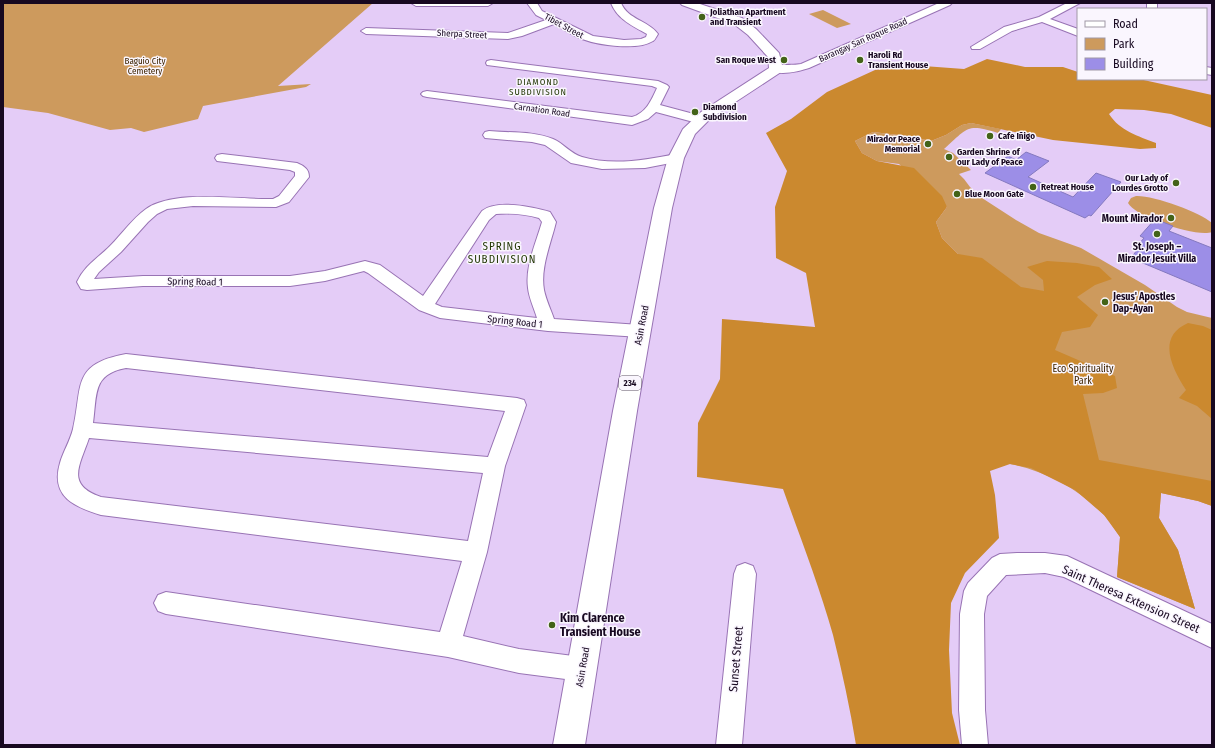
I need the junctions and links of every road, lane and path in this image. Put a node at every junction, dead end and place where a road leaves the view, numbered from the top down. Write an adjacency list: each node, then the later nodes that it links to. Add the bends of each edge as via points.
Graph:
1 (480, 3): 2 (street); 8 (street)
2 (488, 3)
3 (532, 3): 10 (street, Tibet Street, via 540,13)
4 (616, 3): 10 (street, Tibet Street, via 622,14 651,32 653,36 649,41 637,43 579,40)
5 (686, 3): 15 (main road, via 738,21 774,56)
6 (947, 3): 15 (street, Barangay San Roque Road, via 806,66)
7 (1075, 3): 9 (street)
8 (415, 6)
9 (1042, 19): 12 (street); 13 (street, via 1008,29)
10 (555, 20): 11 (street, Sherpa Street, via 508,36 415,28)
11 (366, 31)
12 (1077, 33)
13 (976, 47)
14 (491, 63): 17 (street, Carnation Road, via 659,84 663,89)
15 (776, 69): 18 (main road, Asin Road / 234)
16 (427, 94): 17 (street, Carnation Road, via 632,121 643,118)
17 (652, 108): 18 (street)
18 (701, 120): 21 (main road, Asin Road / 234, via 688,132)
19 (489, 135): 21 (street, via 532,138 549,142 576,160 602,165 645,164)
20 (222, 158): 22 (street, Spring Road 1, via 292,166 300,169 302,177 284,199 276,203 180,202 161,206 93,269 86,278 87,285 143,281 290,281 365,266 374,269)
21 (676, 158): 24 (main road, Asin Road / 234, via 662,208)
22 (425, 306): 23 (street, Spring Road 1, via 455,315); 23 (street, via 489,212 535,212 548,217 549,222 536,279 536,289)
23 (548, 325): 24 (street, Spring Road 1)
24 (640, 331): 32 (main road, Asin Road / 234)
25 (82, 430): 26 (street); 26 (street, via 89,386 96,374 113,363 126,361 516,405); 27 (street, via 70,462 68,476 73,492 86,502 101,506)
26 (495, 466): 27 (street)
27 (476, 552): 31 (street)
28 (745, 574): 34 (street, Sunset Street)
29 (166, 603): 31 (street)
30 (1212, 636): 35 (street, Saint Theresa Extension Street, via 1067,567 1045,563 1000,565 976,591 972,614 972,710)
31 (448, 645): 32 (street, via 519,661)
32 (581, 669): 33 (main road, Asin Road / 234)
33 (569, 745)
34 (729, 745)
35 (975, 745)

